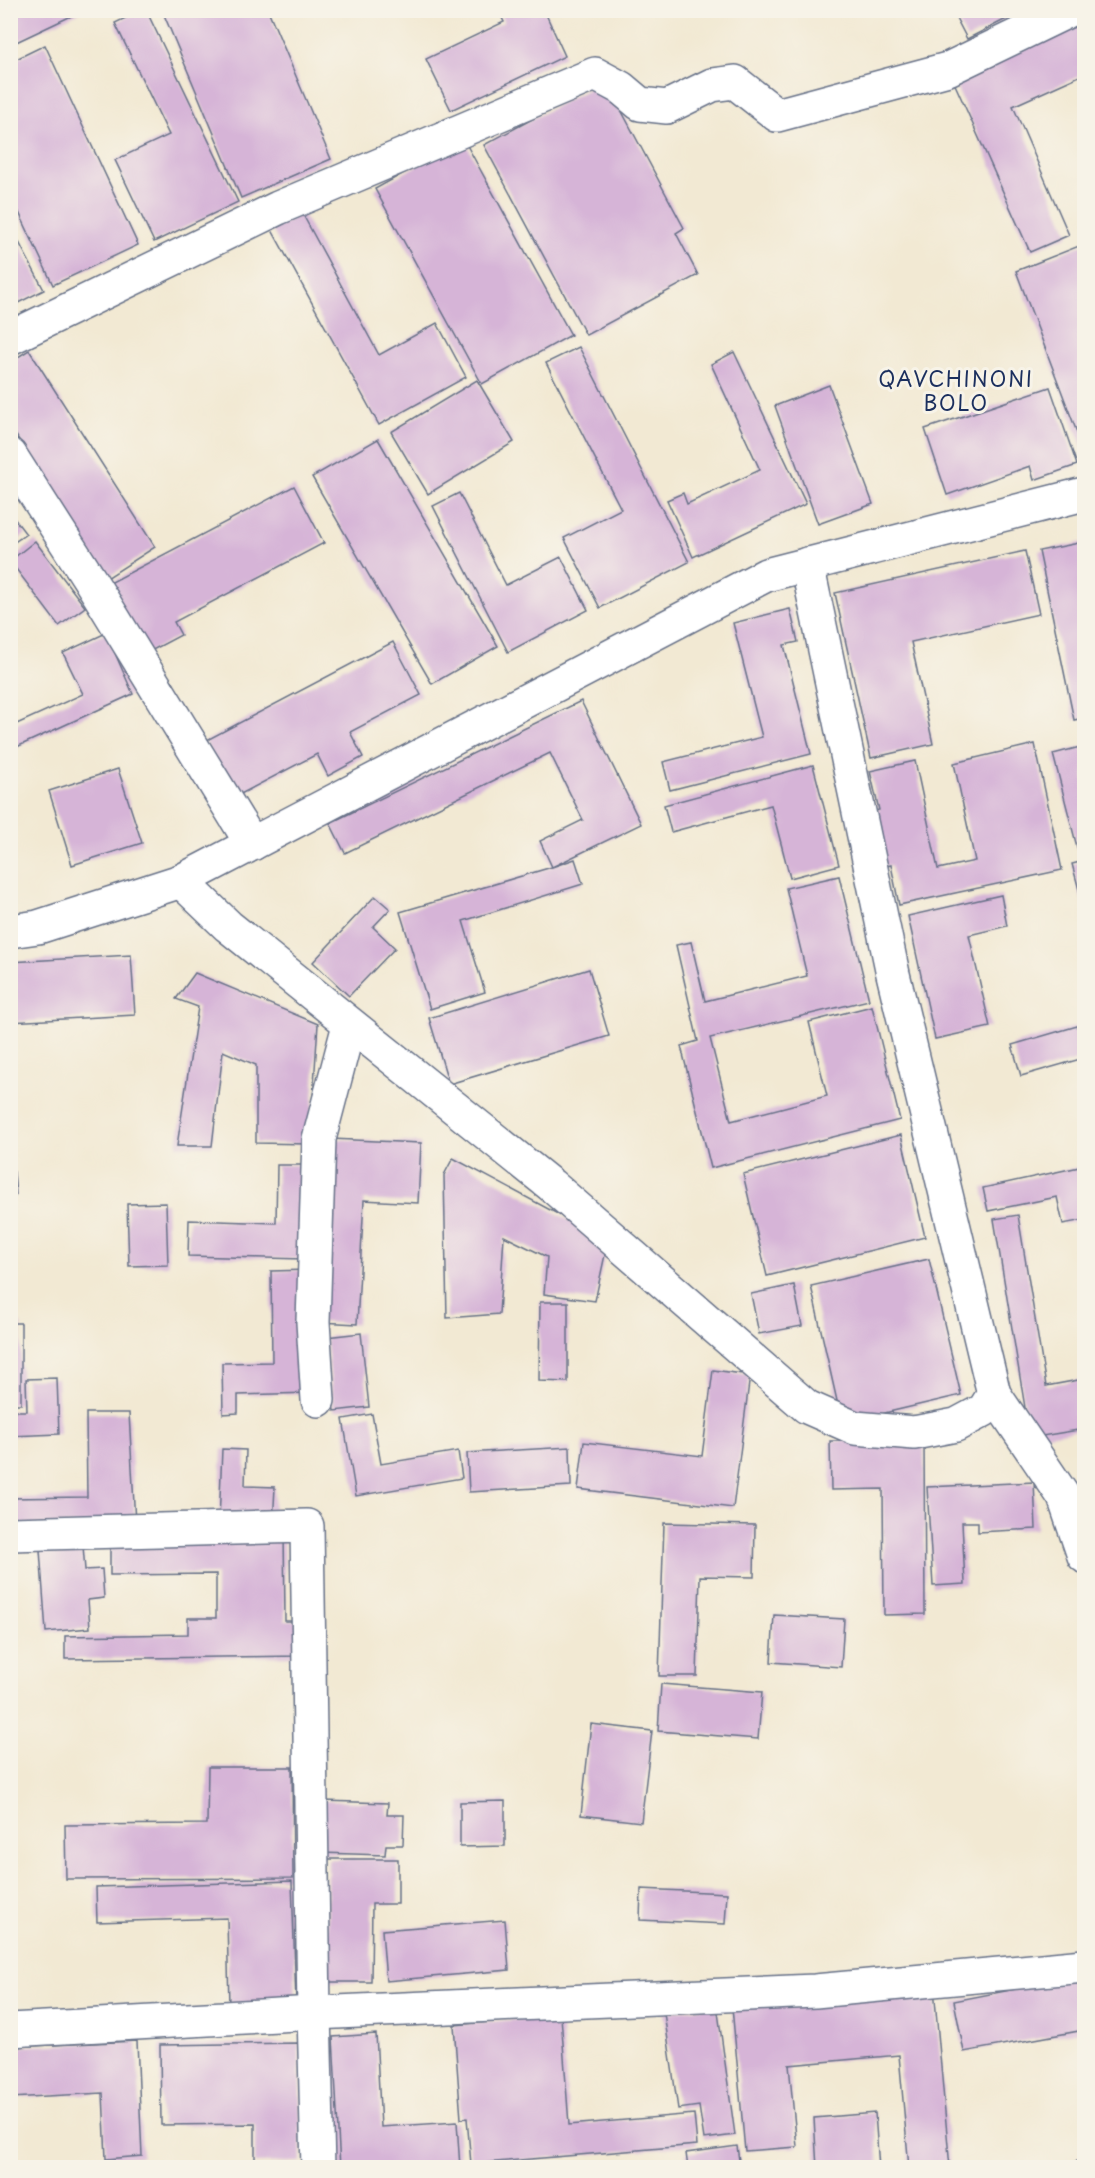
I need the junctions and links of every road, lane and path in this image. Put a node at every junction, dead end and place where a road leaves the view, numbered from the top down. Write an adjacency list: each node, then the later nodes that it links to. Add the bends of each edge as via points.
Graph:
1 (1070, 10): 2 (street, via 948,69 777,114 735,82 712,85 668,107 640,104 595,74 278,208)
2 (10, 338)
3 (10, 455): 6 (street)
4 (1084, 494): 5 (street)
5 (807, 564): 6 (street, via 766,575); 10 (street, via 893,974)
6 (252, 844): 7 (street)
7 (181, 881): 8 (street, via 38,927); 9 (street, via 228,926)
8 (10, 931)
9 (349, 1025): 10 (street, via 551,1185 807,1407 855,1428 914,1433 956,1425 984,1410); 11 (street, via 319,1139 313,1322)
10 (994, 1395): 12 (street)
11 (318, 1400)
12 (1074, 1495): 14 (street)
13 (10, 1534): 16 (street, via 307,1526)
14 (1084, 1556)
15 (1084, 1966): 16 (street, via 815,1991)
16 (314, 2013): 17 (street); 18 (street)
17 (10, 2030)
18 (318, 2168)

